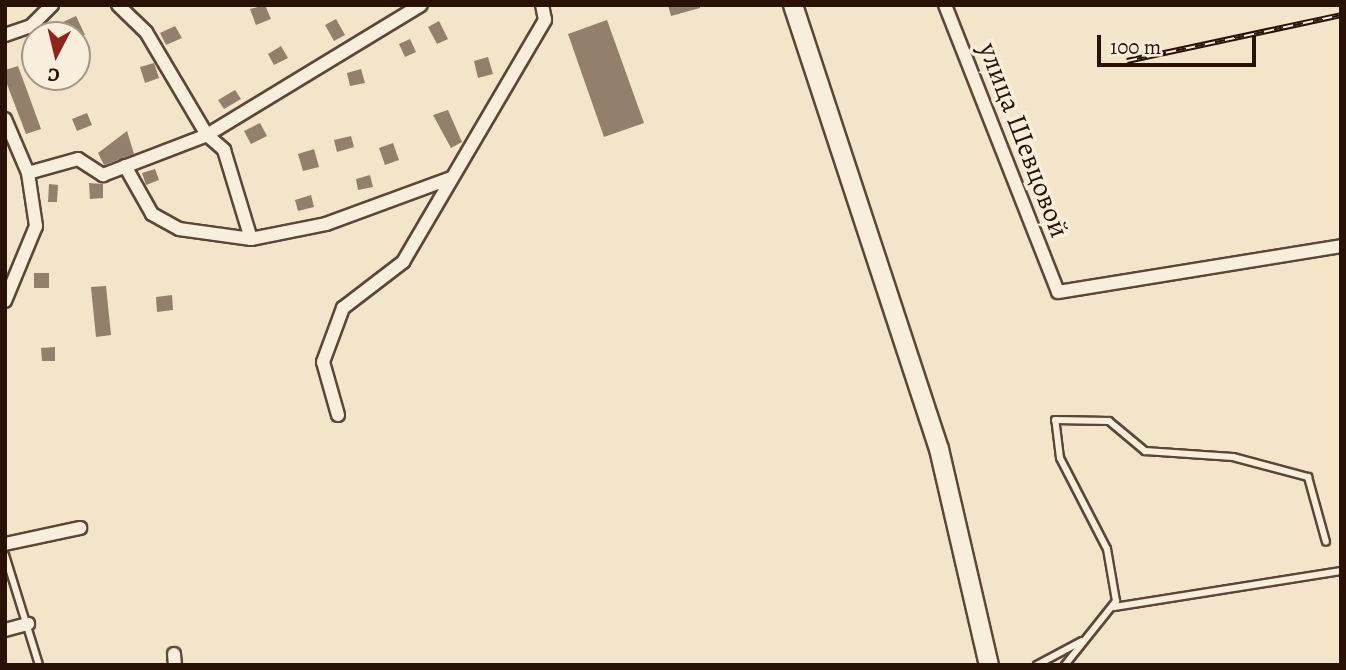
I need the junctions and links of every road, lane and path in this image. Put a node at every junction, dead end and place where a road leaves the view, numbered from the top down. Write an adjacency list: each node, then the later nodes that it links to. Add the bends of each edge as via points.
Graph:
1 (52, 5): 7 (street, via 31,26)
2 (118, 5): 9 (street, via 146,32)
3 (421, 5): 9 (street)
4 (542, 5): 12 (street, via 545,20)
5 (793, 5): 27 (main road, via 939,449)
6 (945, 5): 14 (street, улица Шевцовой, via 1058,292)
7 (5, 35)
8 (5, 119): 11 (street)
9 (207, 135): 10 (street); 13 (street, via 224,150)
10 (125, 166): 11 (street, via 103,175 78,159); 13 (street, via 152,214 179,229)
11 (28, 173): 15 (street, via 36,226)
12 (451, 178): 13 (street, via 326,224); 16 (street, via 403,262 343,308 323,362)
13 (251, 239)
14 (1341, 246)
15 (5, 301)
16 (338, 415)
17 (80, 528): 19 (street)
18 (1326, 542): 22 (lane, via 1308,477 1233,457 1145,451 1109,421 1055,420 1059,458 1107,550)
19 (5, 544)
20 (5, 555): 23 (lane)
21 (1341, 571): 22 (lane)
22 (1114, 607): 25 (lane)
23 (28, 624): 24 (street); 26 (lane)
24 (5, 630)
25 (1083, 641): 28 (lane); 29 (lane)
26 (39, 665)
27 (989, 665)
28 (1037, 665)
29 (1065, 665)

